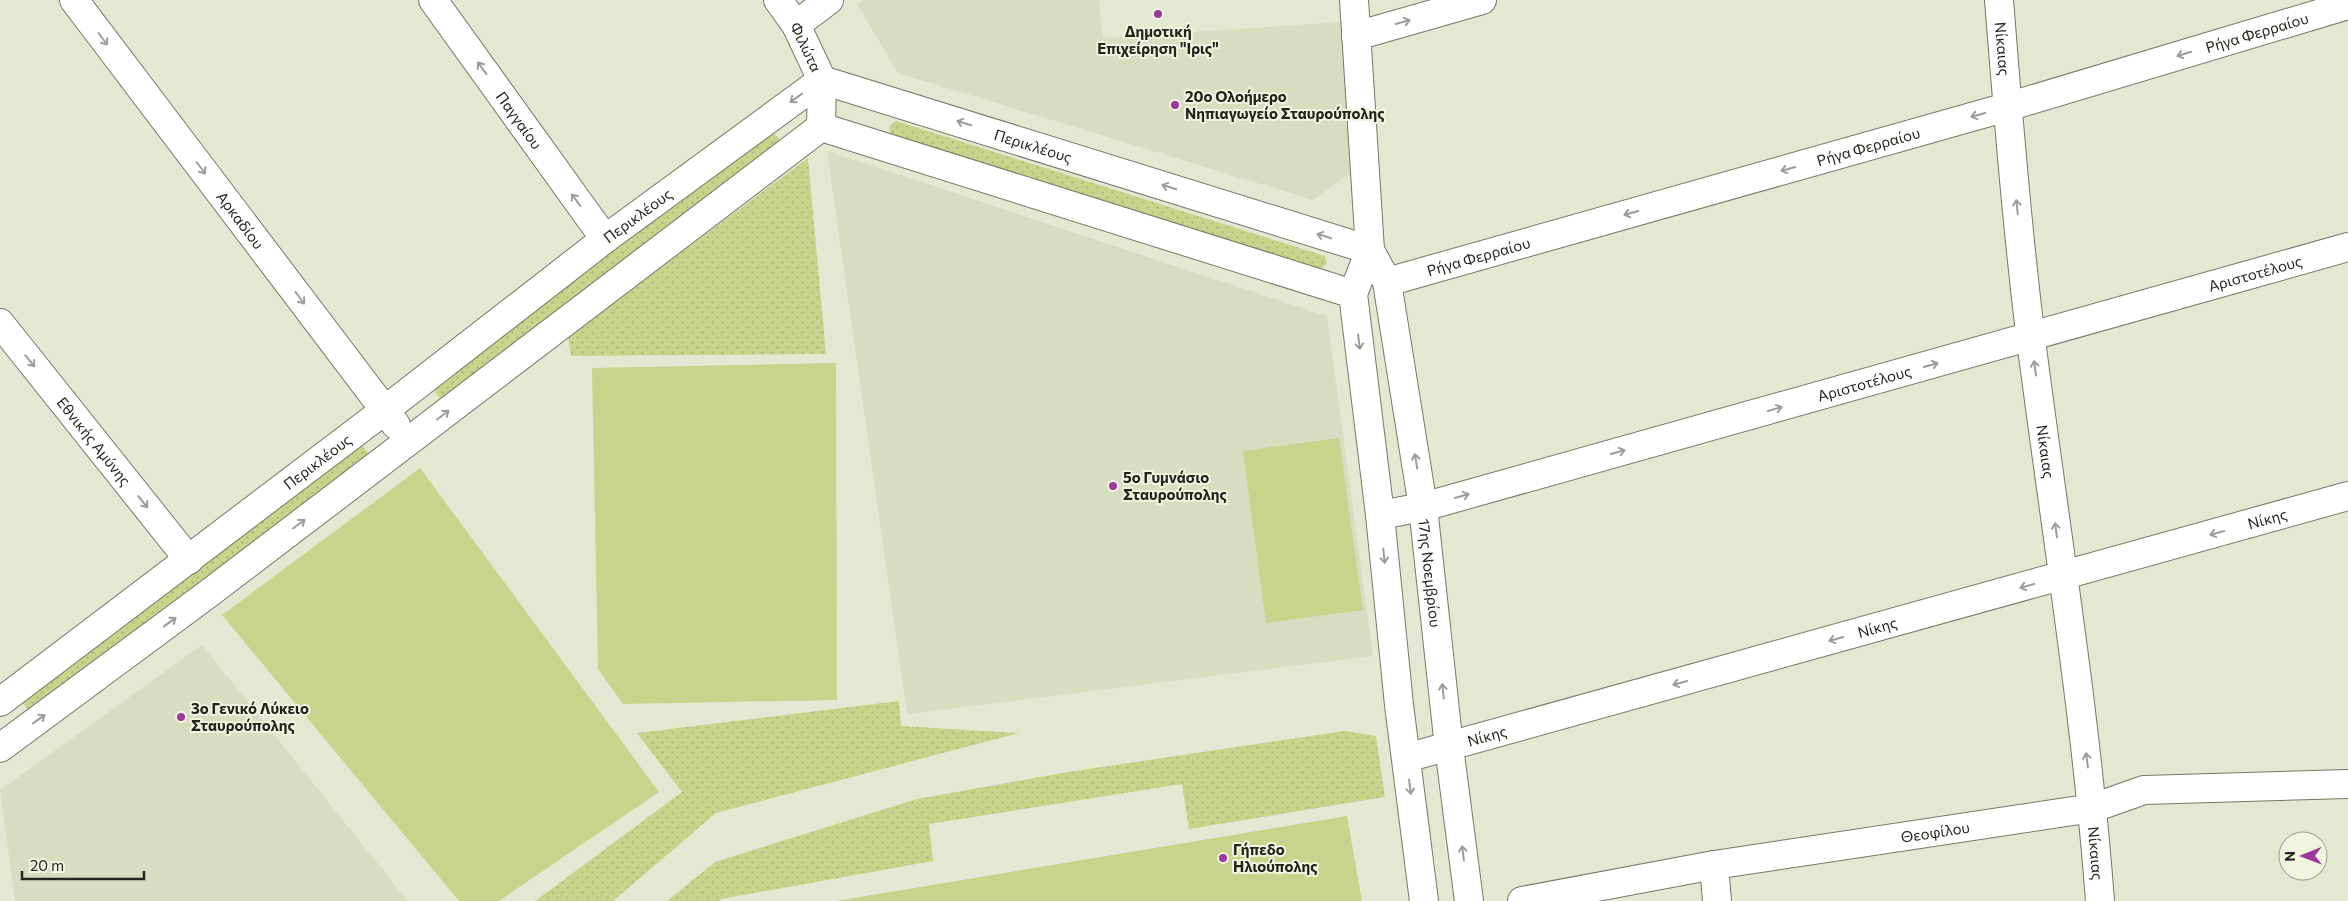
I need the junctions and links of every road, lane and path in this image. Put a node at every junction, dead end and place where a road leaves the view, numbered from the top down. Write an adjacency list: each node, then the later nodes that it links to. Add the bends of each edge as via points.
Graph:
1 (74, 0): 21 (street, Αρκαδίου, one-way to 21)
2 (433, 0): 14 (street, Παγγαίου, one-way to 2)
3 (778, 0): 9 (street, Φιλώτα)
4 (829, 0): 9 (street)
5 (1354, 0): 10 (street, 17ης Νοεμβρίου)
6 (1482, 0): 10 (street, one-way to 6)
7 (1999, 0): 12 (street, Νίκαιας)
8 (2348, 5): 12 (street, Ρήγα Φερραίου, one-way to 12)
9 (796, 25): 11 (street, Φιλώτα)
10 (1356, 36): 16 (street, 17ης Νοεμβρίου)
11 (822, 80): 13 (street, Φιλώτα); 14 (street, Περικλέους, one-way to 14); 16 (street, Περικλέους, one-way to 11)
12 (2007, 107): 17 (street, Ρήγα Φερραίου, one-way to 17); 20 (street, Νίκαιας, one-way to 12)
13 (821, 127): 18 (street); 22 (street, one-way to 13)
14 (605, 239): 21 (street, Περικλέους)
15 (2348, 247): 20 (street, Αριστοτέλους)
16 (1370, 250): 17 (street, 17ης Νοεμβρίου); 18 (street, 17ης Νοεμβρίου)
17 (1387, 282): 24 (street, 17ης Νοεμβρίου, one-way to 17)
18 (1353, 294): 25 (street, 17ης Νοεμβρίου, one-way to 25)
19 (0, 323): 26 (street, Εθνικής Αμύνης, one-way to 26)
20 (2030, 337): 24 (street, Αριστοτέλους, one-way to 20); 27 (street, Νίκαιας, one-way to 20)
21 (385, 410): 22 (street, Αρκαδίου); 26 (street, Περικλέους)
22 (408, 441): 29 (street, one-way to 22, via 208,594)
23 (2348, 496): 27 (street, Νίκης, one-way to 27)
24 (1423, 507): 25 (street, Αριστοτέλους); 30 (street, 17ης Νοεμβρίου, one-way to 24)
25 (1380, 515): 31 (street, 17ης Νοεμβρίου, one-way to 31)
26 (189, 560): 28 (street, Περικλέους)
27 (2062, 576): 30 (street, Νίκης, one-way to 30); 33 (street, Νίκαιας, one-way to 27)
28 (0, 702)
29 (2, 743)
30 (1449, 747): 31 (street, Νίκης); 36 (street, 17ης Νοεμβρίου, one-way to 30)
31 (1406, 758): 35 (street, 17ης Νοεμβρίου, one-way to 35)
32 (2348, 784): 33 (street, Θεοφίλου, via 2144,790)
33 (2093, 808): 34 (street, Θεοφίλου); 39 (street, Νίκαιας)
34 (1714, 865): 37 (street, Θεοφίλου); 38 (street)
35 (1424, 901)
36 (1469, 901)
37 (1522, 901)
38 (1717, 901)
39 (2100, 901)

